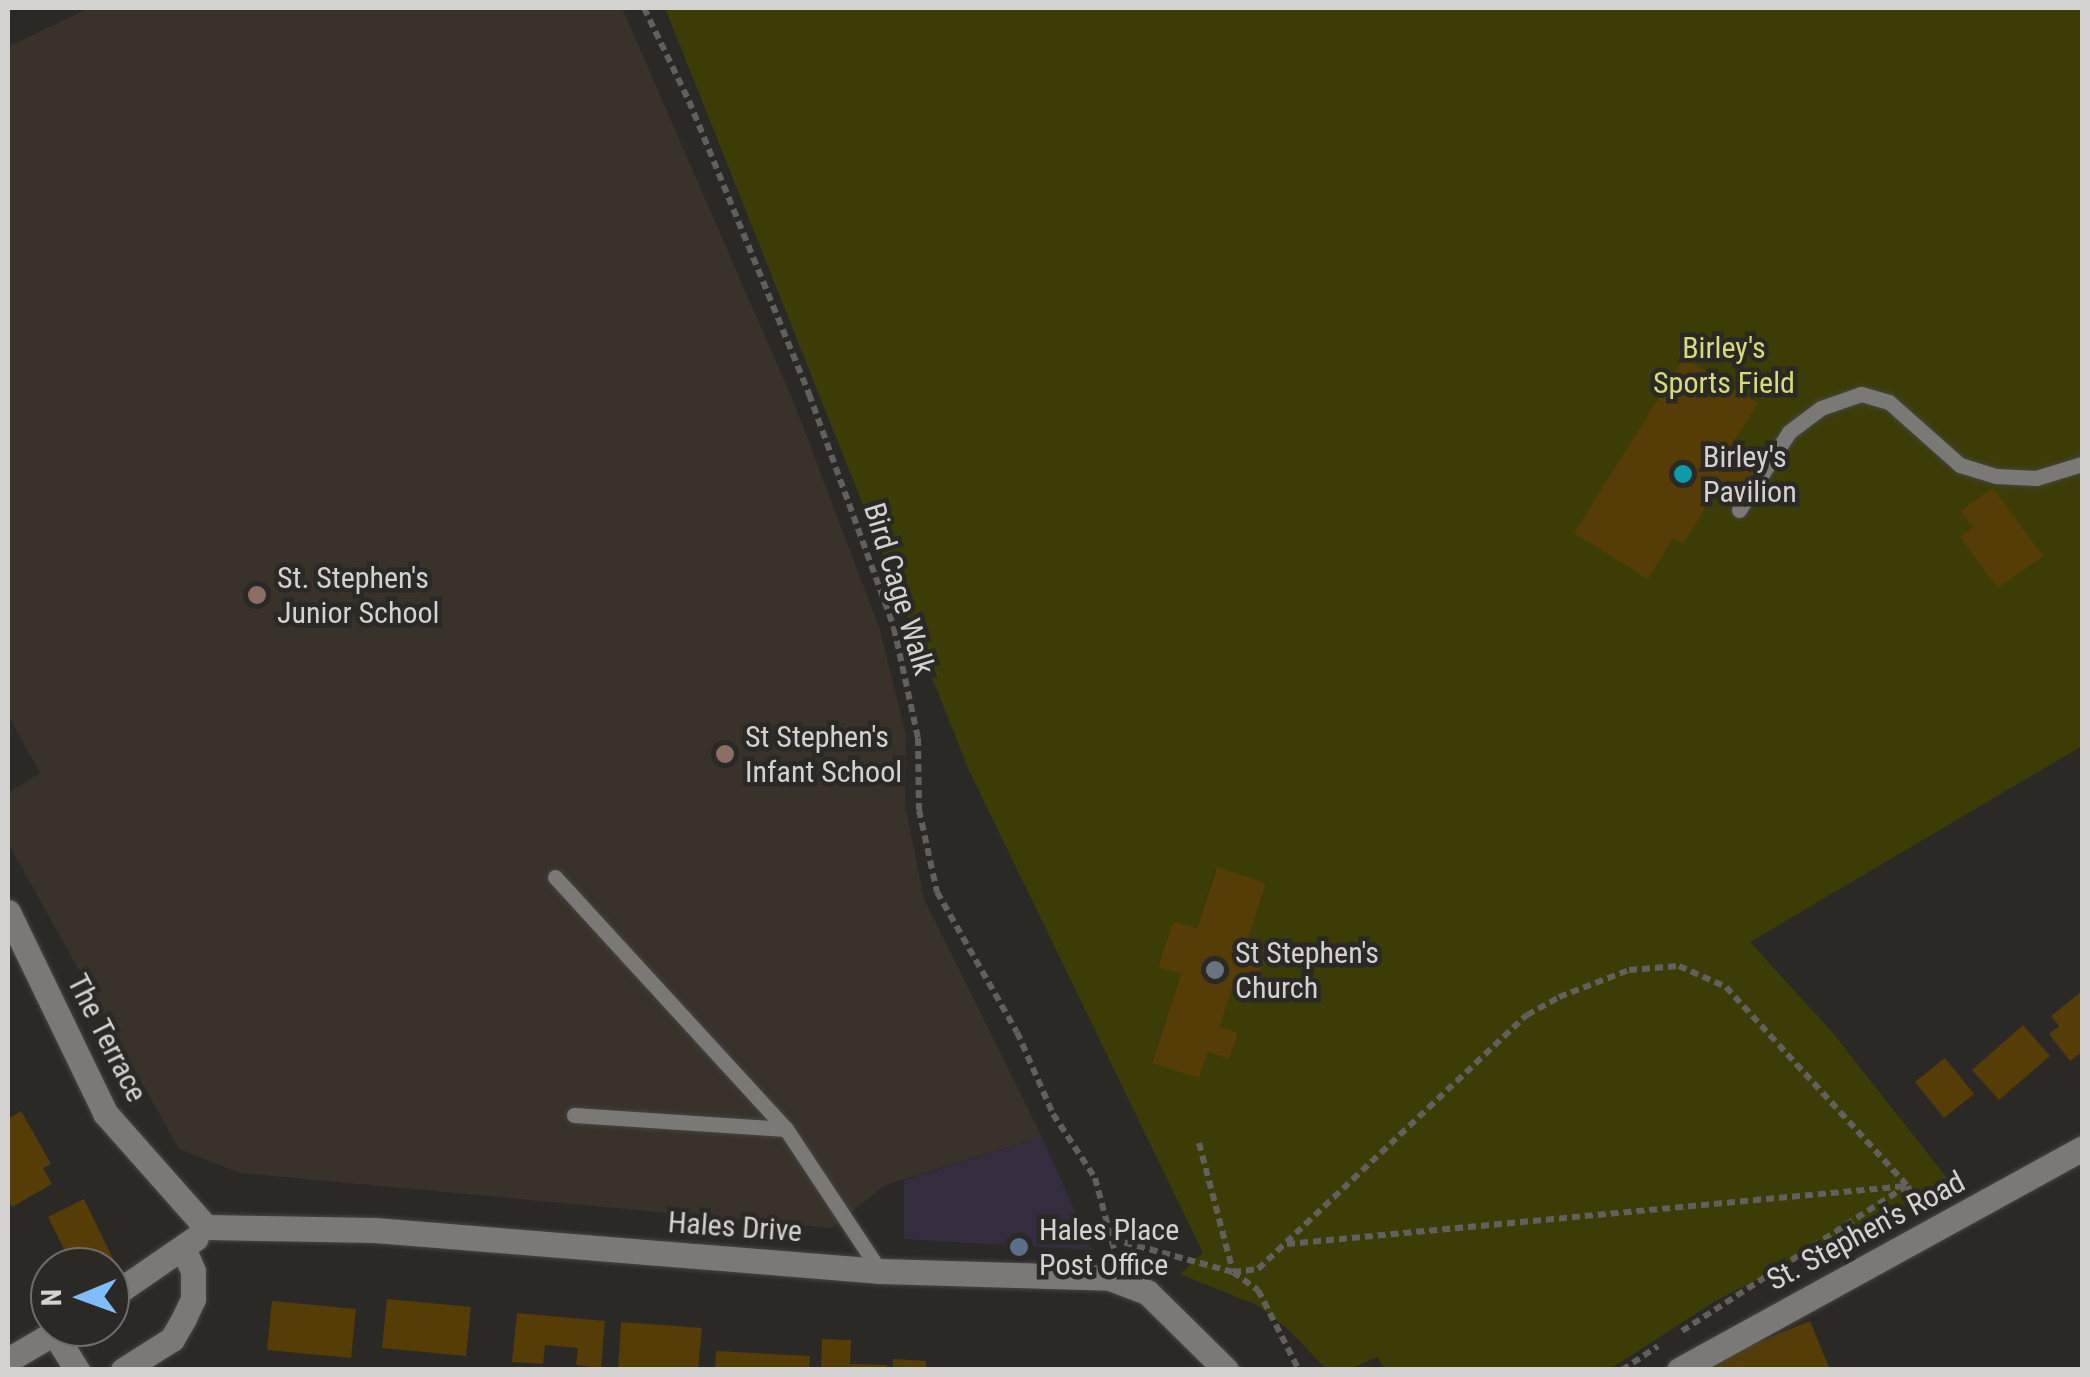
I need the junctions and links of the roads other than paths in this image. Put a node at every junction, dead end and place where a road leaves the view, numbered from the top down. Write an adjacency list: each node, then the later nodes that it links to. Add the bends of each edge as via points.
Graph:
1 (2082, 464): 2 (lane, via 2036,478 1960,465 1889,402 1861,394 1821,408 1789,432)
2 (1739, 510)
3 (555, 877): 6 (lane)
4 (8, 912): 8 (street, The Terrace, via 104,1113)
5 (574, 1115): 6 (lane)
6 (786, 1130): 10 (lane)
7 (2082, 1148): 18 (street, St. Stephen's Road)
8 (206, 1227): 9 (street); 10 (street, Hales Drive, via 376,1230)
9 (184, 1250): 11 (street); 16 (street, via 193,1271 193,1299 184,1318 172,1339)
10 (880, 1271): 17 (street, Hales Drive, via 1126,1282 1147,1292)
11 (130, 1285)
12 (30, 1347): 14 (street)
13 (67, 1347): 15 (street)
14 (8, 1360)
15 (77, 1370)
16 (123, 1370)
17 (1226, 1370)
18 (1679, 1370)

